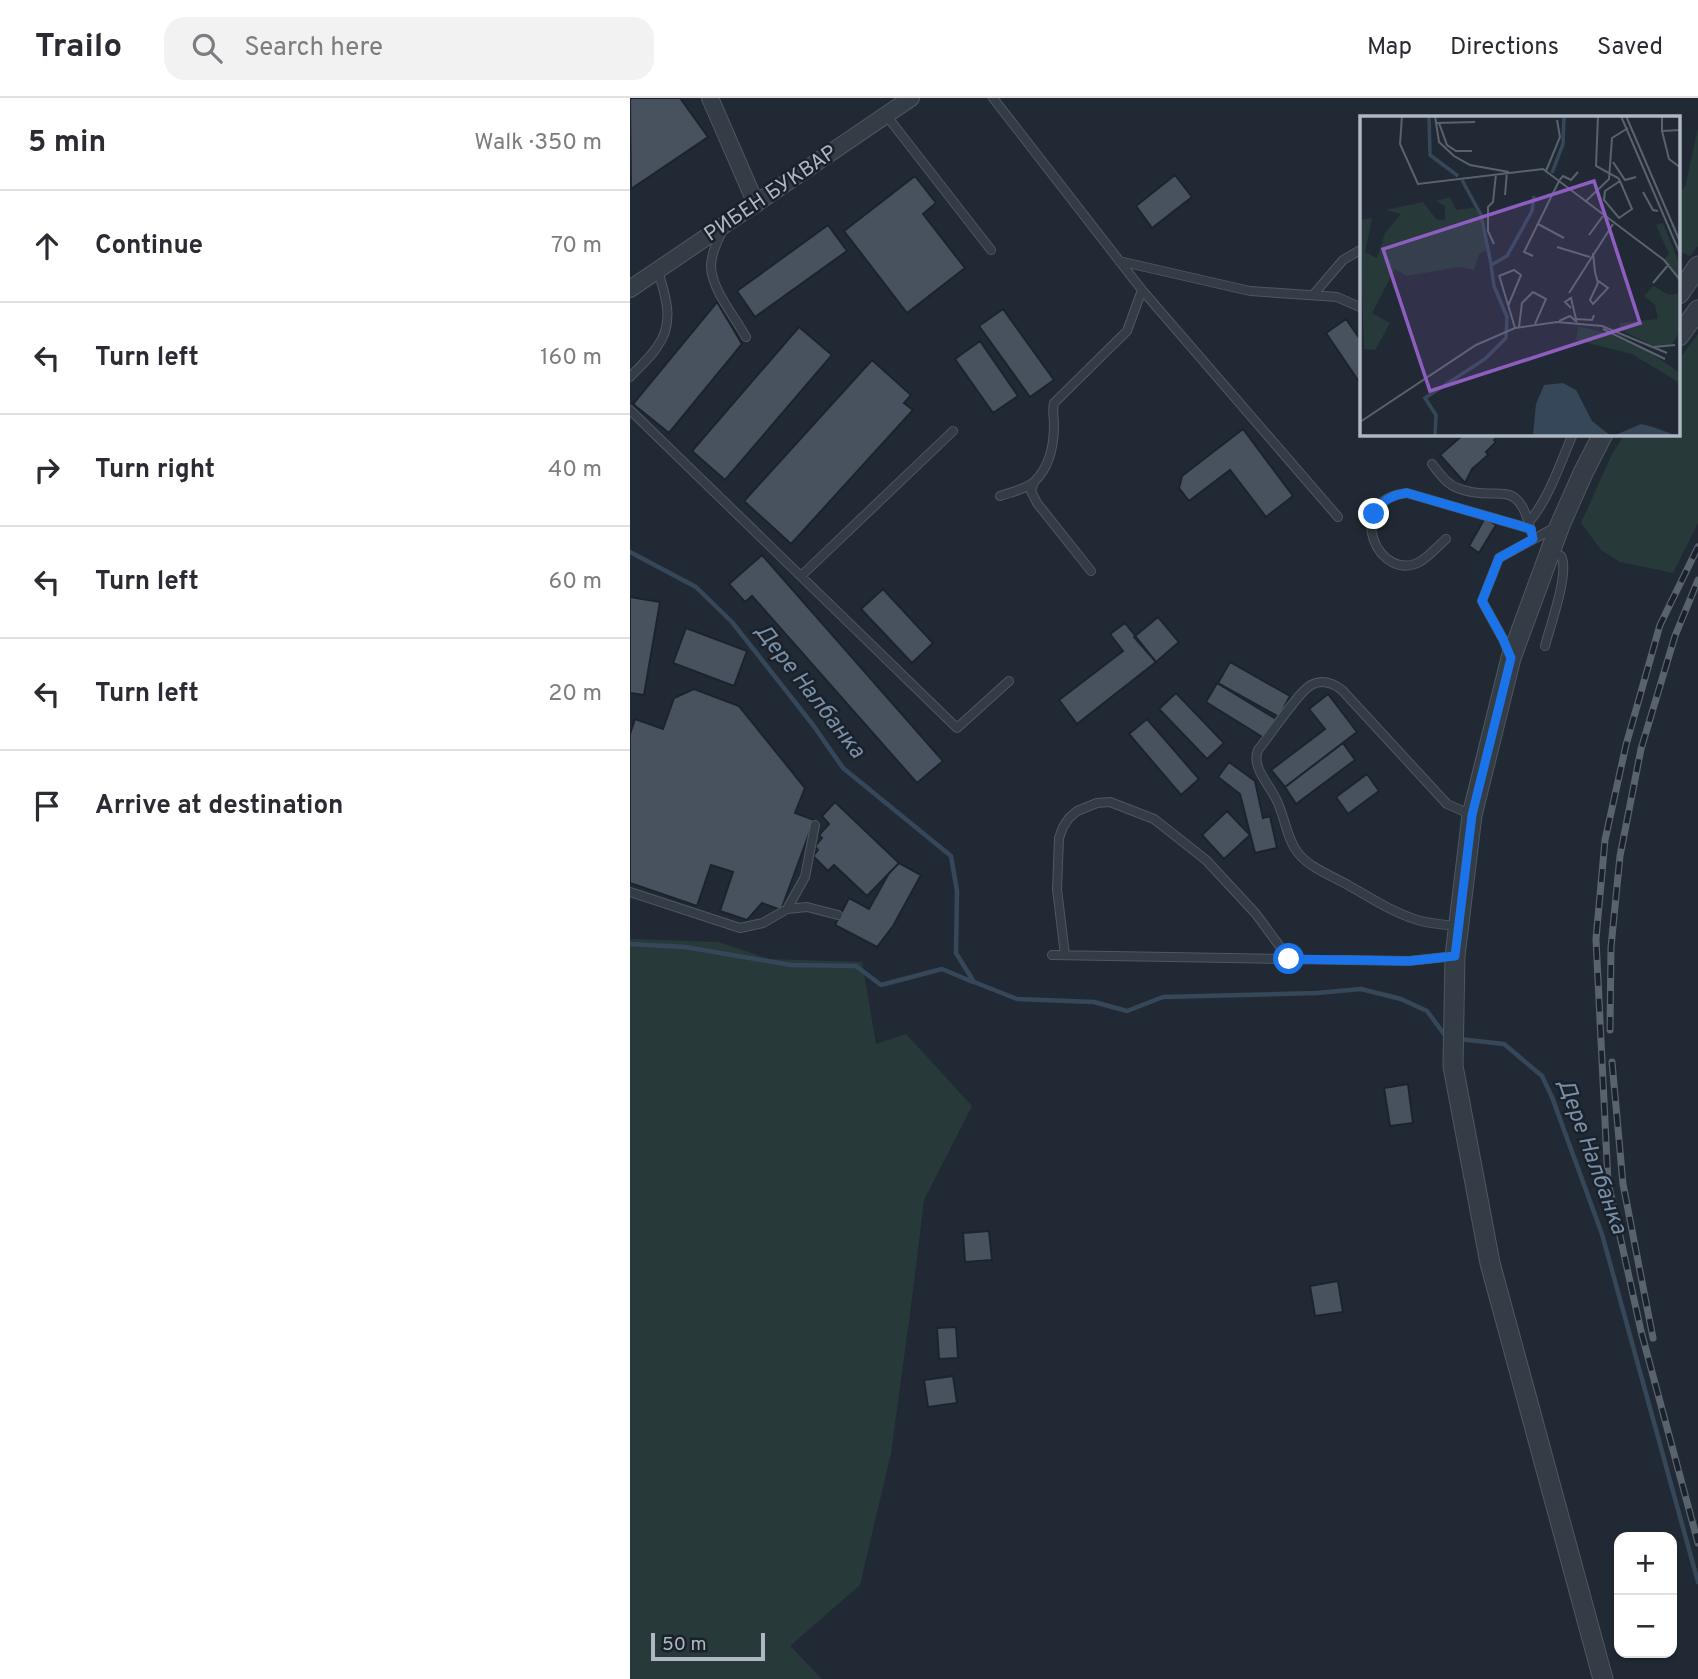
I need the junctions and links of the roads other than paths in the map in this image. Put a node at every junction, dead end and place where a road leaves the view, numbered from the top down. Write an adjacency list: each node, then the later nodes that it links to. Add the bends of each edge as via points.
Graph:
1 (710, 98): 5 (street)
2 (911, 98): 4 (street, РИБЕН БУКВАР)
3 (993, 98): 9 (lane)
4 (886, 115): 5 (street, РИБЕН БУКВАР); 7 (lane)
5 (756, 204): 6 (street, РИБЕН БУКВАР)
6 (725, 225): 11 (street, РИБЕН БУКВАР); 19 (lane, via 711,265 714,283)
7 (990, 250)
8 (1360, 250): 15 (lane, via 1343,260)
9 (1119, 261): 13 (lane); 15 (lane, via 1250,291)
10 (1698, 266): 14 (street)
11 (658, 271): 12 (street, РИБЕН БУКВАР); 20 (lane, via 667,301 666,331)
12 (630, 289)
13 (1142, 290): 26 (lane, via 1127,331 1054,403 1052,449); 28 (lane)
14 (1680, 293)
15 (1313, 295): 16 (lane)
16 (1360, 307)
17 (1698, 310): 18 (street)
18 (1680, 335)
19 (747, 337)
20 (630, 377)
21 (630, 410): 35 (lane)
22 (953, 431): 35 (lane)
23 (1572, 436): 29 (lane)
24 (1602, 436): 30 (street)
25 (1432, 464): 29 (lane, via 1461,490 1519,500)
26 (1034, 482): 27 (lane); 34 (lane, via 1031,491 1037,503)
27 (1000, 496)
28 (1338, 517)
29 (1530, 525): 31 (lane, via 1407,493 1388,498 1374,514 1373,539 1383,556 1392,561 1421,561); 32 (lane)
30 (1560, 525): 32 (lane); 33 (street)
31 (1446, 539)
32 (1533, 539): 37 (lane, via 1499,558 1482,601)
33 (1551, 552): 36 (lane, via 1564,563); 37 (street)
34 (1091, 571)
35 (801, 576): 38 (lane, via 957,728)
36 (1545, 646)
37 (1511, 658): 39 (street)
38 (1009, 681)
39 (1472, 815): 44 (street); 44 (lane, via 1447,804 1342,690 1329,683 1308,687 1255,757 1299,855 1400,914 1421,922)
40 (815, 825): 42 (lane, via 805,877)
41 (630, 892): 42 (lane, via 740,928 763,923)
42 (787, 909): 43 (lane, via 807,907)
43 (838, 915)
44 (1459, 926): 47 (street)
45 (1052, 955): 46 (lane)
46 (1065, 955): 48 (lane); 48 (lane, via 1057,889 1059,838 1077,811 1110,803 1154,819 1206,860 1256,914)
47 (1455, 956): 48 (lane, via 1409,961); 49 (street, via 1453,1066 1490,1263)
48 (1289, 959)
49 (1603, 1679)

